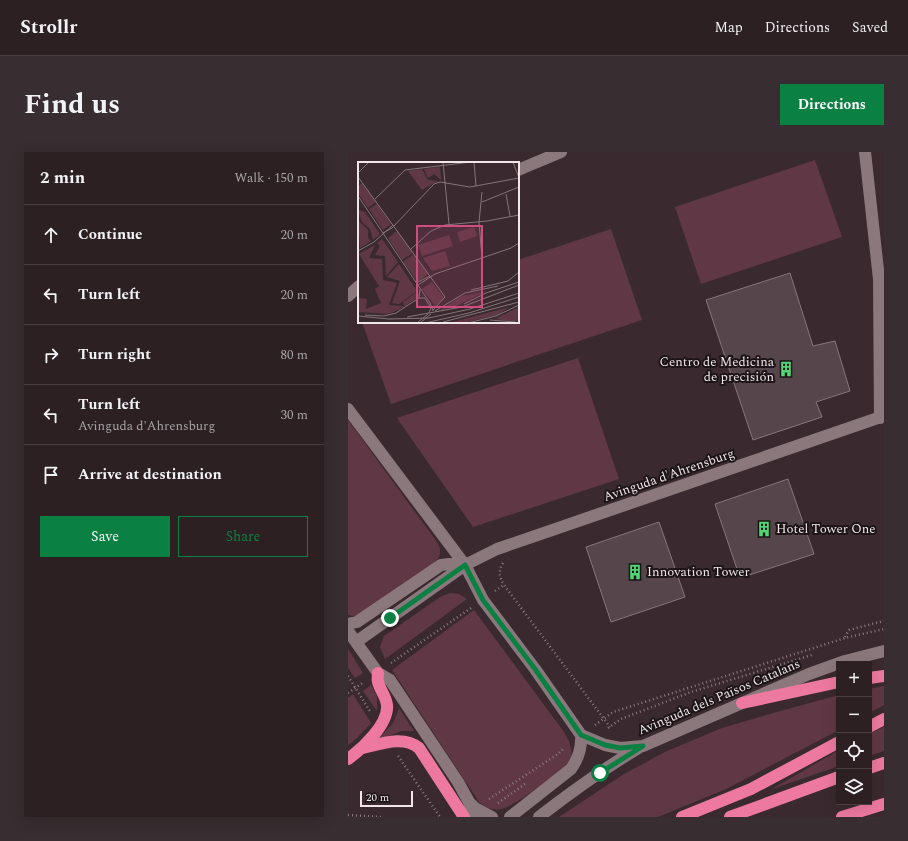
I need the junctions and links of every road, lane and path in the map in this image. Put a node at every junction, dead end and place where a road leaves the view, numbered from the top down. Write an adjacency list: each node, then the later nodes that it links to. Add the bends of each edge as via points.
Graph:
1 (561, 152): 3 (street)
2 (865, 152): 7 (street, via 879,279)
3 (519, 170)
4 (358, 287): 5 (street)
5 (348, 296)
6 (348, 409): 8 (street)
7 (882, 417): 11 (street, Avinguda d'Ahrensburg, via 504,547)
8 (443, 537): 10 (street, via 446,554); 11 (street)
9 (508, 560): 12 (path, via 499,570 499,577)
10 (441, 565): 11 (street, Avinguda d'Ahrensburg); 15 (street, via 362,619)
11 (465, 565): 13 (street); 19 (street, Avinguda d'Ahrensburg)
12 (504, 585): 13 (path); 30 (path)
13 (483, 600): 22 (path); 36 (street)
14 (884, 621): 18 (path, via 849,630)
15 (348, 624)
16 (884, 629): 18 (path)
17 (348, 631): 19 (street)
18 (845, 638): 30 (path, via 613,712)
19 (356, 642): 22 (street)
20 (884, 651): 29 (street, Avinguda dels Països Catalans, via 809,674)
21 (762, 670): 34 (path, Avinguda dels Països Catalans, via 684,695 621,719)
22 (378, 673): 27 (path); 40 (highway, via 378,682 388,706 379,728); 49 (street, via 390,680 458,782 468,802)
23 (348, 676): 27 (path)
24 (884, 676): 25 (highway)
25 (872, 678)
26 (836, 683): 29 (highway)
27 (356, 688): 28 (path)
28 (348, 693)
29 (742, 703): 39 (street, Avinguda dels Països Catalans)
30 (603, 719): 33 (path); 34 (path)
31 (884, 720): 32 (highway)
32 (872, 726)
33 (592, 727)
34 (610, 727): 35 (path, Avinguda dels Països Catalans)
35 (605, 730)
36 (581, 735): 39 (street, Avinguda dels Països Catalans, via 620,748); 52 (street, via 582,745 571,769)
37 (836, 744): 54 (highway, via 751,788)
38 (566, 746): 46 (path, via 558,754)
39 (643, 746): 53 (street, via 563,798)
40 (363, 748): 41 (highway); 51 (highway, via 394,741 413,742)
41 (348, 759)
42 (884, 763): 43 (highway)
43 (872, 767)
44 (836, 778): 55 (highway)
45 (530, 781): 49 (path)
46 (488, 800)
47 (884, 804): 56 (highway)
48 (348, 815): 50 (path)
49 (483, 816)
50 (382, 817)
51 (464, 817)
52 (510, 817)
53 (539, 817)
54 (682, 817)
55 (730, 817)
56 (842, 817)

